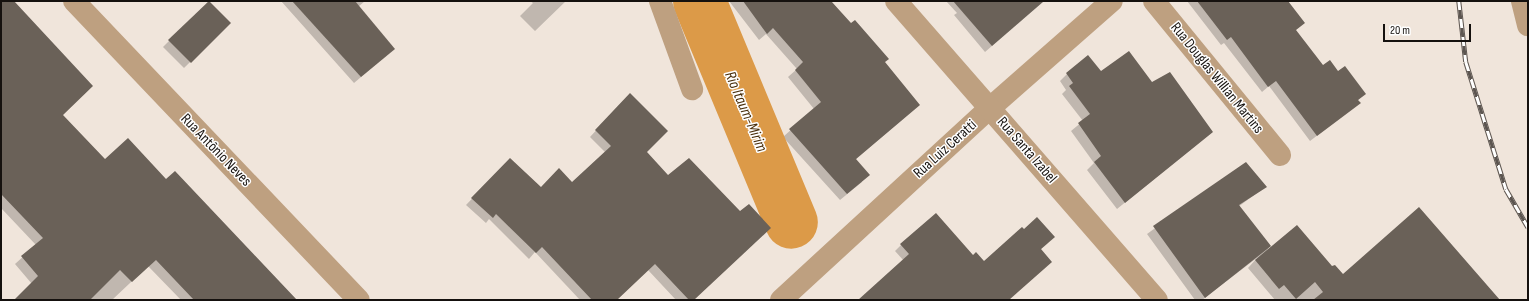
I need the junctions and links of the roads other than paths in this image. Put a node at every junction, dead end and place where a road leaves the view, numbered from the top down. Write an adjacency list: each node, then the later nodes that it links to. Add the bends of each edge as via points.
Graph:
1 (74, 1): 11 (street, Rua Antônio Neves)
2 (660, 1): 8 (street)
3 (896, 1): 9 (street, Rua Santa Izabel)
4 (1112, 1): 9 (street, Rua Luiz Ceratti)
5 (1154, 1): 10 (street, Rua Douglas Willian Martins)
6 (1522, 1): 7 (street)
7 (1528, 25)
8 (692, 89)
9 (990, 108): 12 (street, Rua Luiz Ceratti); 13 (street, Rua Santa Izabel)
10 (1280, 155)
11 (359, 300)
12 (781, 300)
13 (1157, 300)

